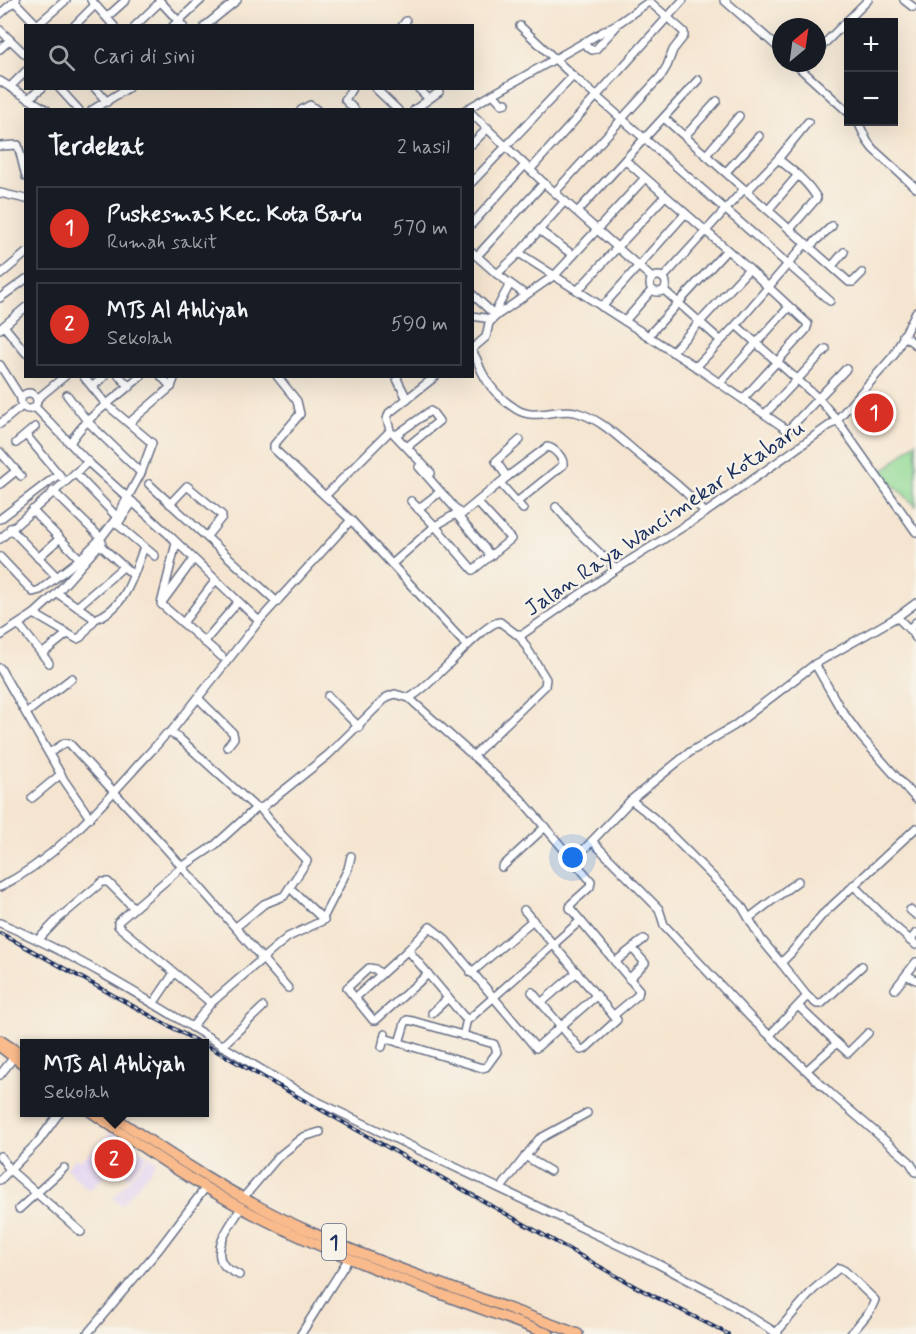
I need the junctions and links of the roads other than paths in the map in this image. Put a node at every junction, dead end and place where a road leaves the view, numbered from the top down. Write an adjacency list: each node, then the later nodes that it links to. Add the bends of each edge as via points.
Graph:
1 (66, 0): 18 (street)
2 (126, 0): 14 (street)
3 (683, 0): 15 (street)
4 (724, 0): 29 (street)
5 (868, 0): 27 (street)
6 (904, 0): 12 (street)
7 (15, 1): 13 (street); 17 (street)
8 (159, 1): 21 (street); 22 (street)
9 (93, 2): 14 (street); 19 (street)
10 (196, 2): 22 (street)
11 (239, 2): 23 (street)
12 (913, 7)
13 (0, 14)
14 (106, 17): 20 (street)
15 (668, 18): 16 (street, via 647,3); 48 (street); 65 (street, via 684,36 661,76)
16 (620, 22): 28 (street); 28 (street, via 596,49)
17 (37, 24)
18 (39, 24)
19 (76, 24)
20 (112, 24)
21 (137, 24)
22 (178, 24)
23 (208, 24)
24 (520, 26): 32 (street)
25 (0, 30): 26 (street)
26 (10, 40): 30 (street); 31 (street)
27 (826, 42)
28 (583, 43): 32 (street)
29 (772, 43)
30 (0, 49)
31 (24, 53)
32 (555, 58): 35 (street); 47 (street)
33 (803, 72): 61 (street)
34 (24, 73): 38 (street)
35 (573, 76): 48 (street); 74 (street)
36 (698, 80): 64 (street)
37 (0, 81): 38 (street)
38 (10, 87): 49 (street)
39 (39, 90): 49 (street)
40 (61, 90): 55 (street)
41 (97, 90): 52 (street)
42 (125, 90): 52 (street)
43 (351, 90): 57 (street, via 345,99)
44 (377, 90): 58 (street)
45 (420, 90): 50 (street)
46 (439, 92): 50 (street)
47 (493, 94): 53 (street, via 502,104); 60 (street)
48 (597, 97): 65 (street); 78 (street)
49 (28, 98): 54 (street)
50 (428, 98): 59 (street)
51 (717, 101): 69 (street)
52 (107, 102): 56 (street)
53 (506, 103)
54 (44, 108)
55 (77, 108)
56 (96, 108)
57 (354, 108)
58 (397, 108)
59 (416, 108)
60 (468, 108)
61 (844, 108)
62 (474, 116): 68 (street)
63 (739, 116): 75 (street)
64 (664, 118): 69 (street); 71 (street)
65 (622, 119): 71 (street); 87 (street)
66 (808, 122): 76 (street)
67 (860, 126): 85 (street, via 873,148)
68 (488, 128): 72 (street); 74 (street)
69 (685, 136): 75 (street)
70 (759, 136): 80 (street)
71 (645, 139): 77 (street); 92 (street)
72 (474, 142)
73 (0, 146): 79 (street, via 18,145)
74 (506, 146): 78 (street); 83 (street)
75 (707, 154): 80 (street)
76 (778, 159): 81 (street); 86 (street)
77 (624, 160): 82 (street); 94 (street)
78 (528, 167): 84 (street); 96 (street)
79 (24, 169)
80 (726, 172): 86 (street)
81 (798, 175): 93 (street); 99 (street, via 817,198)
82 (645, 178): 89 (street); 98 (street)
83 (474, 180)
84 (544, 183): 87 (street); 107 (street)
85 (916, 188)
86 (746, 190): 92 (street); 93 (street)
87 (555, 192): 91 (street)
88 (0, 193): 90 (street)
89 (665, 196): 95 (street); 103 (street)
90 (24, 199)
91 (565, 201): 94 (street); 100 (street)
92 (726, 209): 101 (street); 110 (street)
93 (769, 209): 99 (street)
94 (578, 211): 98 (street)
95 (685, 214): 101 (street); 112 (street)
96 (474, 222)
97 (832, 226): 102 (street)
98 (597, 229): 103 (street); 109 (street)
99 (790, 229): 102 (street)
100 (539, 230): 106 (street); 109 (street)
101 (705, 232): 104 (street); 119 (street)
102 (807, 245): 110 (street); 111 (street)
103 (618, 247): 112 (street); 123 (street)
104 (726, 250): 113 (street); 130 (street)
105 (844, 252): 111 (street)
106 (519, 253): 115 (street); 116 (street)
107 (475, 254): 115 (street)
108 (24, 255): 117 (street)
109 (573, 255): 116 (street)
110 (788, 264): 122 (street); 129 (street)
111 (832, 266): 114 (street, via 851,283)
112 (638, 267): 118 (street); 131 (street)
113 (749, 269): 122 (street); 138 (street)
114 (862, 273)
115 (497, 274): 121 (street)
116 (555, 274): 123 (street); 126 (street)
117 (0, 275)
118 (652, 278): 119 (street); 124 (street)
119 (663, 278): 125 (street)
120 (24, 280): 128 (street)
121 (510, 284): 126 (street); 136 (street)
122 (768, 287): 132 (street); 139 (street)
123 (578, 290): 131 (street)
124 (652, 290): 125 (street); 137 (street)
125 (664, 290): 130 (street)
126 (526, 295): 136 (street)
127 (474, 296): 136 (street)
128 (0, 298)
129 (830, 301)
130 (678, 303): 138 (street); 142 (street)
131 (602, 307): 137 (street)
132 (789, 307): 144 (street); 151 (street, via 808,328)
133 (24, 309): 140 (street)
134 (916, 312): 141 (street, Jalan Raya Wancimekar Kotabaru)
135 (474, 316): 136 (street)
136 (494, 316): 146 (street, via 486,337)
137 (625, 321): 142 (street)
138 (699, 322): 143 (street); 149 (street)
139 (736, 325): 143 (street); 144 (street)
140 (2, 328): 148 (street)
141 (903, 335): 145 (street); 178 (street, Jalan Raya Wancimekar Kotabaru, via 894,355)
142 (648, 336): 149 (street)
143 (720, 339): 153 (street)
144 (756, 342): 151 (street); 165 (street)
145 (916, 345)
146 (474, 348)
147 (826, 349): 164 (street)
148 (24, 352)
149 (672, 352): 153 (street)
150 (474, 353): 212 (street, via 482,373 499,396 516,409 531,414 573,411 596,421 667,476)
151 (777, 361): 164 (street); 172 (street)
152 (0, 365): 169 (street)
153 (696, 367): 165 (street)
154 (846, 369): 173 (street)
155 (63, 378): 170 (street)
156 (121, 378): 166 (street)
157 (139, 378): 166 (street)
158 (163, 378): 167 (street)
159 (175, 378): 167 (street)
160 (279, 378): 201 (street, via 297,401 300,414 274,449)
161 (399, 378): 171 (street)
162 (433, 378): 171 (street)
163 (89, 380): 174 (street)
164 (797, 380): 173 (street); 177 (street)
165 (720, 383): 172 (street)
166 (130, 387): 174 (street)
167 (171, 387): 180 (street)
168 (67, 395): 179 (street)
169 (21, 398): 170 (street, via 30,393); 175 (street)
170 (38, 399): 176 (street)
171 (407, 399): 183 (street, via 389,413 387,420)
172 (743, 399): 177 (street)
173 (819, 399): 177 (street, via 788,429); 178 (street)
174 (106, 404): 179 (street); 180 (street)
175 (22, 406): 176 (street, via 28,410); 181 (street)
176 (35, 407): 187 (street)
177 (765, 414)
178 (837, 420): 212 (street, Jalan Raya Wancimekar Kotabaru); 218 (street)
179 (88, 422): 187 (street); 193 (street)
180 (129, 423): 193 (street, via 152,443)
181 (0, 424)
182 (35, 426): 184 (street)
183 (393, 433): 188 (street); 188 (street, via 430,411 434,413 439,421); 201 (street)
184 (26, 435): 186 (street); 213 (street, via 61,476)
185 (520, 440): 195 (street, via 496,461)
186 (16, 443)
187 (70, 443): 190 (street)
188 (408, 446): 194 (street)
189 (0, 452): 197 (street, via 19,473)
190 (88, 462): 192 (street); 202 (street)
191 (419, 467): 200 (street)
192 (75, 473): 199 (street); 214 (street)
193 (141, 473): 202 (street)
194 (431, 473)
195 (507, 477): 196 (street); 205 (street, via 547,447 564,463)
196 (500, 483): 204 (street); 205 (street)
197 (0, 484)
198 (148, 484): 206 (street)
199 (53, 491): 210 (street); 222 (street)
200 (440, 492): 208 (street); 211 (street)
201 (325, 496): 215 (street)
202 (130, 499): 214 (street); 223 (street)
203 (411, 501): 208 (street)
204 (477, 502): 211 (street, via 461,515); 226 (street, via 511,539)
205 (517, 502): 209 (street)
206 (170, 504): 219 (street); 219 (street, via 187,486 205,500 222,516)
207 (556, 507): 233 (street)
208 (418, 508): 216 (street)
209 (523, 509)
210 (32, 510): 217 (street); 220 (street)
211 (457, 513): 216 (street); 226 (street)
212 (705, 513): 233 (street, Jalan Raya Wancimekar Kotabaru)
213 (2, 515)
214 (117, 520): 222 (street); 224 (street)
215 (351, 520): 231 (street); 239 (street)
216 (435, 526): 226 (street, via 472,570); 231 (street)
217 (10, 528): 221 (street); 228 (street)
218 (916, 532)
219 (207, 536): 239 (street)
220 (59, 538): 228 (street); 229 (street)
221 (0, 539)
222 (100, 542): 229 (street); 232 (street); 237 (street)
223 (176, 543): 230 (street); 241 (street)
224 (144, 547): 225 (street); 234 (street)
225 (155, 556)
226 (491, 556)
227 (0, 557): 235 (street, via 33,591)
228 (38, 558): 235 (street)
229 (80, 559): 235 (street)
230 (193, 560): 236 (street); 241 (street)
231 (392, 564): 256 (street)
232 (123, 567): 234 (street); 242 (street)
233 (616, 569): 252 (street, Jalan Raya Wancimekar Kotabaru)
234 (133, 575): 245 (street, via 116,607)
235 (56, 576)
236 (215, 581): 238 (street); 248 (street)
237 (57, 593): 242 (street); 243 (street)
238 (238, 602): 246 (street); 255 (street)
239 (277, 602): 246 (street)
240 (916, 603): 244 (street)
241 (161, 604): 248 (street)
242 (77, 607): 245 (street)
243 (34, 614): 249 (street); 251 (street)
244 (897, 617): 250 (street); 260 (street)
245 (94, 619): 251 (street, via 79,638)
246 (259, 621): 264 (street)
247 (916, 622): 250 (street)
248 (183, 623): 255 (street)
249 (19, 625): 253 (street); 257 (street)
250 (909, 629): 254 (street)
251 (67, 634): 257 (street)
252 (519, 635): 256 (street, Jalan Raya Wancimekar Kotabaru, via 496,621); 271 (street, via 546,679 545,686)
253 (0, 636)
254 (916, 638)
255 (204, 642): 258 (street)
256 (466, 646): 265 (street, Jalan Raya Wancimekar Kotabaru, via 427,687)
257 (42, 654): 259 (street)
258 (222, 657)
259 (49, 663)
260 (815, 664): 275 (street, via 861,737); 276 (street, via 734,726 690,752)
261 (0, 668): 266 (street)
262 (72, 678): 266 (street)
263 (328, 696): 267 (street)
264 (198, 698): 268 (street); 269 (street, via 235,736)
265 (409, 698): 267 (street, Jalan Raya Wancimekar Kotabaru, via 391,695); 271 (street)
266 (26, 712): 270 (street)
267 (358, 727): 277 (street, Jalan Raya Wancimekar Kotabaru, via 295,782)
268 (170, 733): 273 (street); 277 (street)
269 (227, 747)
270 (49, 753): 272 (street); 273 (street, via 69,743)
271 (473, 756): 279 (street, via 520,798)
272 (61, 774): 274 (street); 278 (street)
273 (115, 792): 278 (street); 284 (street)
274 (32, 798)
275 (916, 799)
276 (632, 800): 281 (street); 293 (street, via 720,883)
277 (258, 808): 284 (street, Jalan Raya Wancimekar Kotabaru); 289 (street, via 306,859)
278 (90, 818): 287 (street, via 49,854)
279 (545, 827): 283 (street); 285 (street)
280 (916, 828): 288 (street)
281 (592, 841): 283 (street); 337 (street, via 659,909 664,925 726,993)
282 (351, 856): 292 (street)
283 (573, 861): 295 (street, via 591,884 570,906)
284 (182, 867): 290 (street, Jalan Raya Wancimekar Kotabaru); 297 (street)
285 (502, 867)
286 (798, 881): 293 (street)
287 (2, 883)
288 (853, 885): 301 (street); 308 (street)
289 (290, 888): 292 (street); 297 (street)
290 (134, 908): 300 (street, via 108,882 102,882); 311 (street, Jalan Raya Wancimekar Kotabaru, via 118,926)
291 (524, 910): 294 (street)
292 (323, 918): 305 (street, via 282,941)
293 (749, 918): 308 (street)
294 (533, 920): 302 (street); 312 (street)
295 (580, 921): 302 (street); 306 (street)
296 (0, 922): 300 (street)
297 (236, 927): 305 (street)
298 (916, 933): 301 (street)
299 (644, 939): 303 (street)
300 (38, 940): 328 (street)
301 (913, 943)
302 (554, 944): 310 (street); 325 (street)
303 (633, 949): 306 (street); 316 (street, via 645,964)
304 (408, 950): 312 (street, via 430,927 443,937); 313 (street); 314 (street)
305 (263, 960): 318 (street); 326 (street)
306 (615, 962): 316 (street)
307 (916, 962): 315 (street)
308 (780, 963): 322 (street)
309 (862, 966): 322 (street, via 821,1004)
310 (577, 972): 321 (street); 327 (street)
311 (174, 973): 326 (street); 328 (street)
312 (471, 973): 325 (street)
313 (381, 974): 323 (street); 323 (street, via 372,968 361,974 347,988)
314 (428, 974): 323 (street, via 376,1020 369,1018); 324 (street)
315 (906, 975): 317 (street); 319 (street)
316 (629, 978): 332 (street, via 639,993)
317 (916, 980)
318 (288, 988)
319 (895, 989)
320 (532, 992): 327 (street)
321 (597, 995): 332 (street); 334 (street)
322 (807, 996): 329 (street)
323 (354, 998)
324 (448, 998): 331 (street); 333 (street)
325 (493, 998): 333 (street); 334 (street, via 536,1048)
326 (211, 1003): 335 (street)
327 (541, 1003): 334 (street)
328 (153, 1004): 335 (street)
329 (798, 1006): 337 (street); 341 (street)
330 (263, 1007): 342 (street)
331 (432, 1013)
332 (614, 1015): 334 (street, via 616,1021 583,1050)
333 (467, 1019): 338 (street)
334 (561, 1026)
335 (192, 1027): 342 (street)
336 (868, 1033): 341 (street, via 848,1053)
337 (770, 1035): 348 (street)
338 (463, 1036): 340 (street, via 407,1020); 340 (street, via 494,1044 497,1052 486,1067)
339 (0, 1040): 345 (highway)
340 (399, 1043): 344 (street, via 384,1036)
341 (837, 1043): 348 (street)
342 (222, 1046): 362 (street, via 321,1103)
343 (0, 1047): 346 (highway)
344 (382, 1047)
345 (20, 1053)
346 (14, 1057): 347 (highway); 349 (street)
347 (20, 1062)
348 (807, 1070): 360 (street, via 909,1161)
349 (0, 1075)
350 (587, 1113): 356 (street, via 540,1137)
351 (57, 1117): 358 (street)
352 (97, 1117): 364 (highway, 1)
353 (113, 1117): 367 (highway, 1)
354 (320, 1132): 367 (street, via 303,1137 278,1157)
355 (0, 1156): 358 (street)
356 (525, 1156): 359 (street); 363 (street)
357 (64, 1168): 365 (street)
358 (10, 1170): 361 (street); 365 (street)
359 (550, 1171)
360 (916, 1172)
361 (0, 1180)
362 (488, 1182): 363 (street); 366 (street)
363 (504, 1184): 366 (street)
364 (206, 1187): 367 (highway, 1); 373 (street)
365 (39, 1193): 368 (street); 369 (street)
366 (520, 1198): 372 (street, via 684,1277)
367 (242, 1203): 370 (highway, 1); 371 (street, via 220,1246 224,1266); 376 (highway, 1, via 350,1249)
368 (19, 1209)
369 (81, 1232)
370 (350, 1258): 374 (street); 375 (highway, 1)
371 (239, 1275)
372 (777, 1333): 377 (street, via 813,1290 839,1268 875,1300)
373 (87, 1334)
374 (301, 1334)
375 (549, 1334)
376 (578, 1334)
377 (851, 1334)

